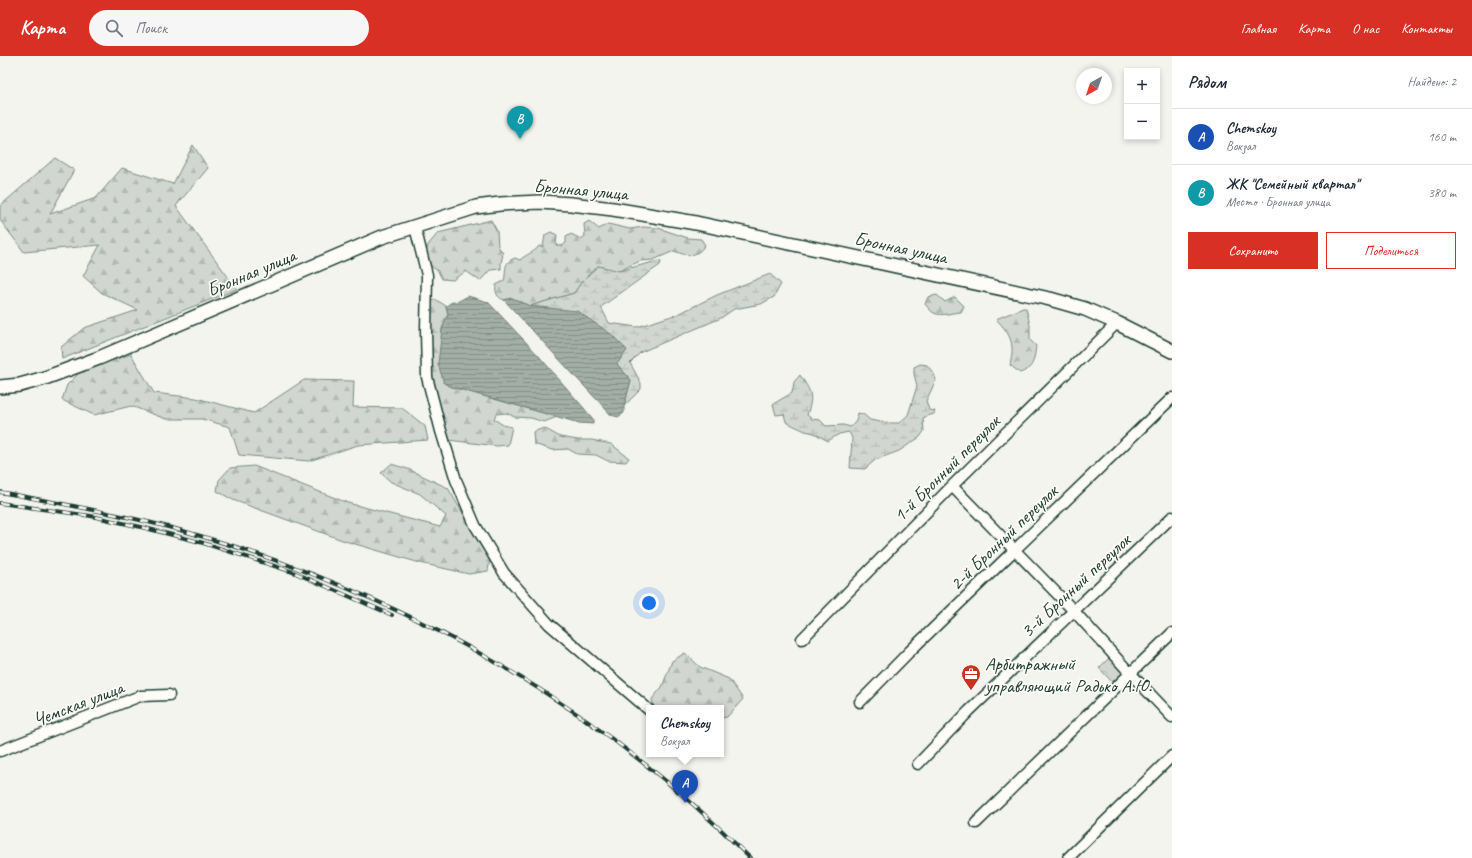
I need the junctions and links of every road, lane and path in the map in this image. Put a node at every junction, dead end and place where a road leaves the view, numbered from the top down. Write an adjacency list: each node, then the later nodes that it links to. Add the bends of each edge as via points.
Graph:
1 (415, 227): 2 (street, Бронная улица, via 476,207 500,204 542,202 613,209 696,223 1050,299 1085,309); 4 (street, Бронная улица, via 382,237 85,363 45,378); 15 (street, via 427,275 427,377 456,480 475,525 504,573 549,624)
2 (1117, 323): 3 (street, Бронная улица); 6 (street, 1-й Бронный переулок)
3 (1172, 351)
4 (0, 387)
5 (1172, 398): 8 (street, 2-й Бронный переулок)
6 (952, 486): 8 (street); 11 (street, 1-й Бронный переулок)
7 (1172, 517): 9 (street, 3-й Бронный переулок)
8 (1015, 550): 9 (street); 14 (street, 2-й Бронный переулок)
9 (1073, 610): 12 (street); 19 (street, 3-й Бронный переулок)
10 (1172, 633): 12 (street)
11 (802, 639)
12 (1130, 673): 16 (street); 20 (street)
13 (169, 695): 17 (street, Чемская улица, via 140,696)
14 (860, 702)
15 (646, 707)
16 (1172, 717)
17 (0, 751)
18 (1172, 756): 21 (street)
19 (918, 764)
20 (976, 824)
21 (1068, 858)

